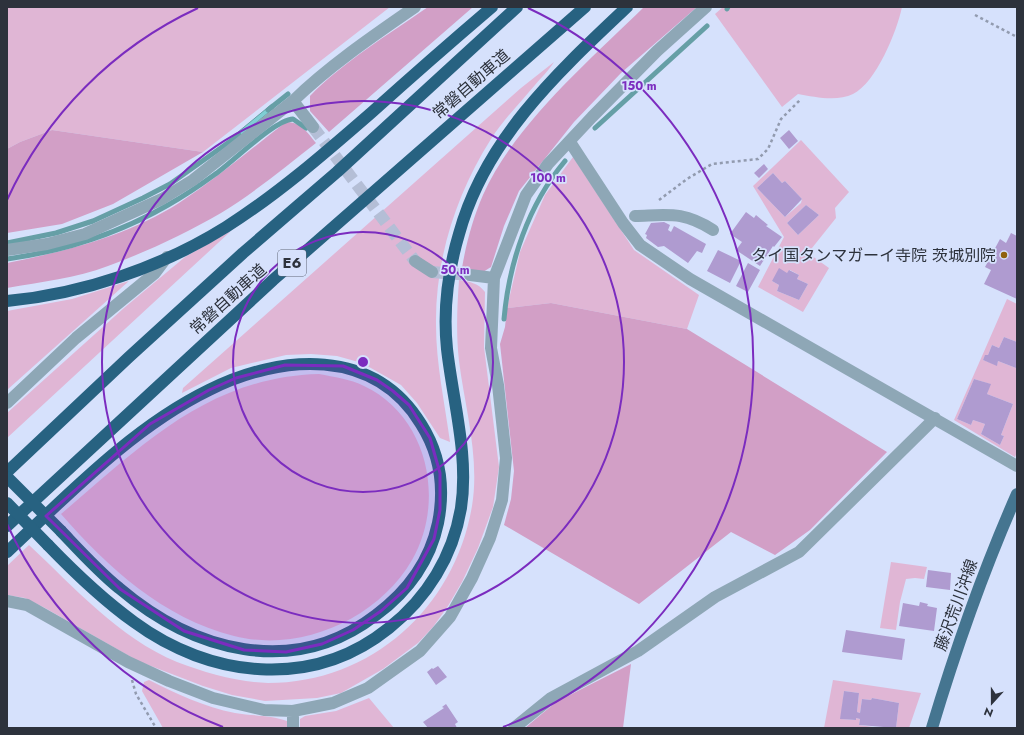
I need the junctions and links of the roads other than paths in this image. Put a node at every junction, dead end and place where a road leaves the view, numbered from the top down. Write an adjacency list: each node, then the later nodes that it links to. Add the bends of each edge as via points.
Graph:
1 (415, 7): 7 (street, via 375,35)
2 (492, 7): 13 (highway, via 320,158 265,201 225,227)
3 (517, 7): 22 (highway, 常磐自動車道 / E6, via 243,253)
4 (585, 7): 26 (highway, 常磐自動車道 / E6, via 267,286)
5 (627, 7): 25 (highway, bridge, via 535,98 498,149 472,197 451,264 446,318 447,346 462,446 460,510 450,546 440,569 417,604 383,634 348,654 307,667 261,670 220,664 177,648 136,624 95,592)
6 (706, 7): 9 (street, via 657,51)
7 (293, 101): 8 (street); 12 (street, via 192,180 162,198 85,234 47,244)
8 (313, 128)
9 (570, 142): 17 (street, via 548,164 526,195); 20 (street, via 626,228 640,245 690,278)
10 (635, 216): 11 (street, via 679,214 699,221)
11 (713, 230)
12 (7, 250)
13 (167, 257): 18 (highway, via 115,278 50,294); 19 (street, via 154,273 76,338)
14 (415, 261): 15 (street)
15 (432, 272)
16 (470, 276): 17 (street)
17 (494, 278): 29 (street, via 491,348 506,458 502,500 497,518 472,578 450,617 420,651 368,688 332,703)
18 (7, 301)
19 (7, 403)
20 (935, 418): 21 (street); 31 (street, via 799,552 715,597 638,651 551,698)
21 (1017, 466)
22 (7, 472)
23 (7, 477): 27 (highway, bridge, via 61,531 120,589 162,619 204,639 244,650 286,652 322,644 353,630 381,612 407,588 427,556 434,539 440,510 440,473 430,438 409,405 393,391 372,377 342,366 285,365 236,378 209,390 150,424 62,501)
24 (1017, 494): 32 (main road, 藤沢荒川沖線, via 981,580)
25 (7, 503)
26 (7, 526)
27 (7, 552)
28 (7, 601): 29 (street, via 27,605 128,662 169,681 213,698 264,710)
29 (293, 712): 30 (street)
30 (293, 728)
31 (514, 728)
32 (932, 728)

